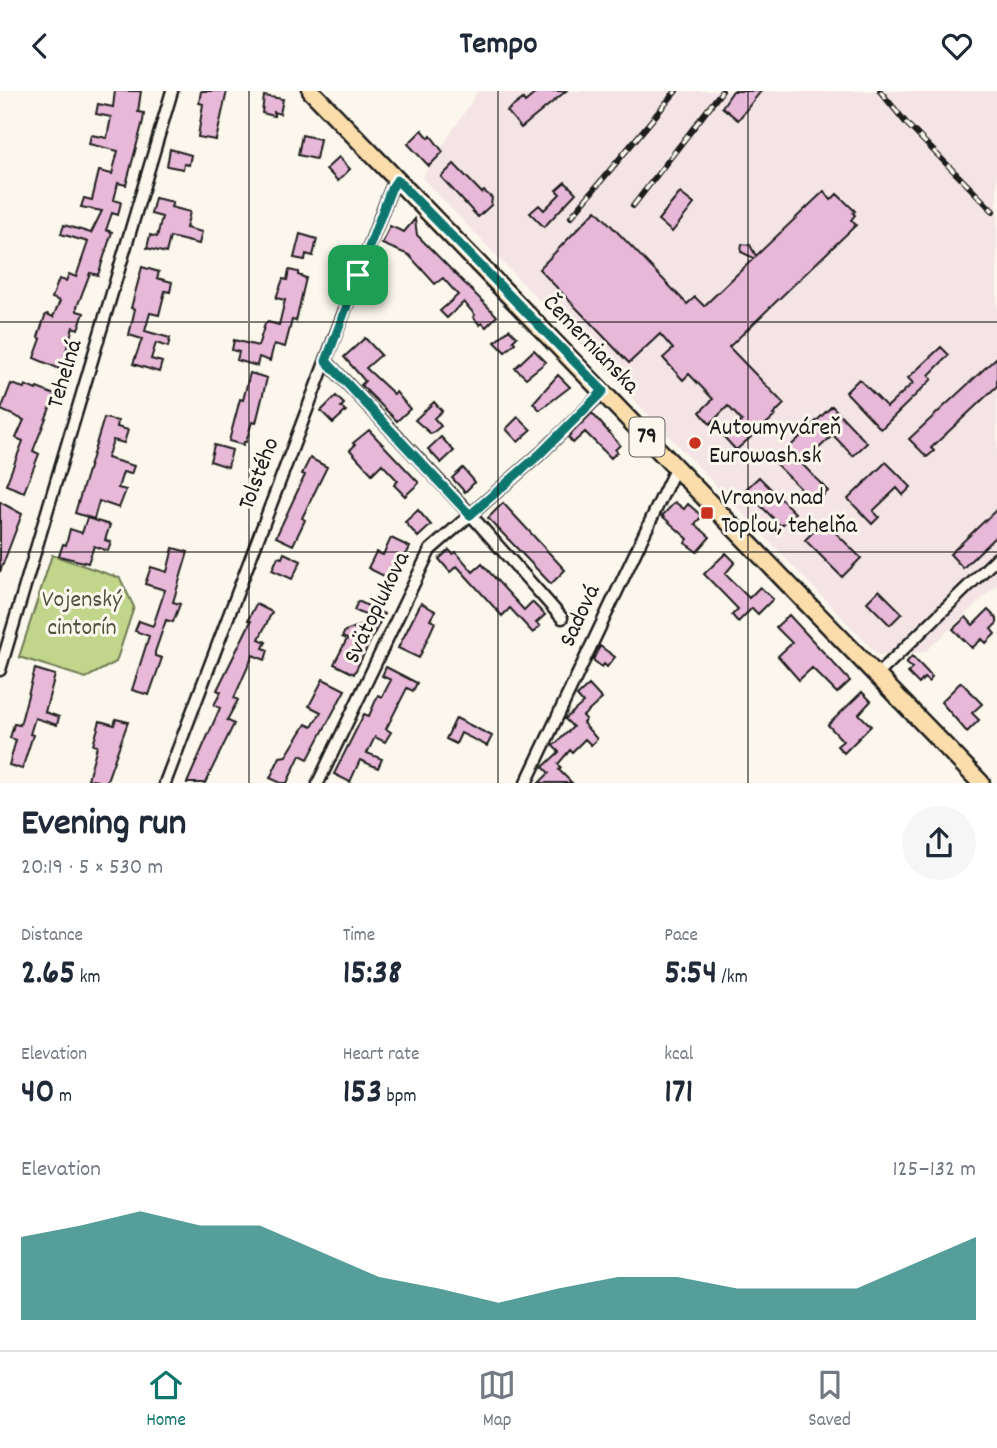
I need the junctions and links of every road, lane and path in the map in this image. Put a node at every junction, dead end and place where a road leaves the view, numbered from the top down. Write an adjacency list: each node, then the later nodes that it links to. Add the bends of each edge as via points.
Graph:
1 (172, 91): 10 (street, Tehelná)
2 (311, 91): 3 (main road, Čemernianska / 79)
3 (397, 180): 4 (street, Tolstého); 5 (main road, Čemernianska / 79)
4 (326, 361): 7 (street); 12 (street, Tolstého)
5 (603, 391): 6 (main road, Čemernianska / 79); 7 (street, Svätoplukova)
6 (676, 467): 11 (main road, Čemernianska / 79); 14 (street, Sadová)
7 (470, 515): 9 (street); 13 (street, Svätoplukova, via 430,549)
8 (997, 558): 11 (street)
9 (562, 618)
10 (0, 670)
11 (877, 675): 15 (main road, Čemernianska / 79)
12 (165, 783)
13 (318, 783)
14 (526, 783)
15 (982, 783)

